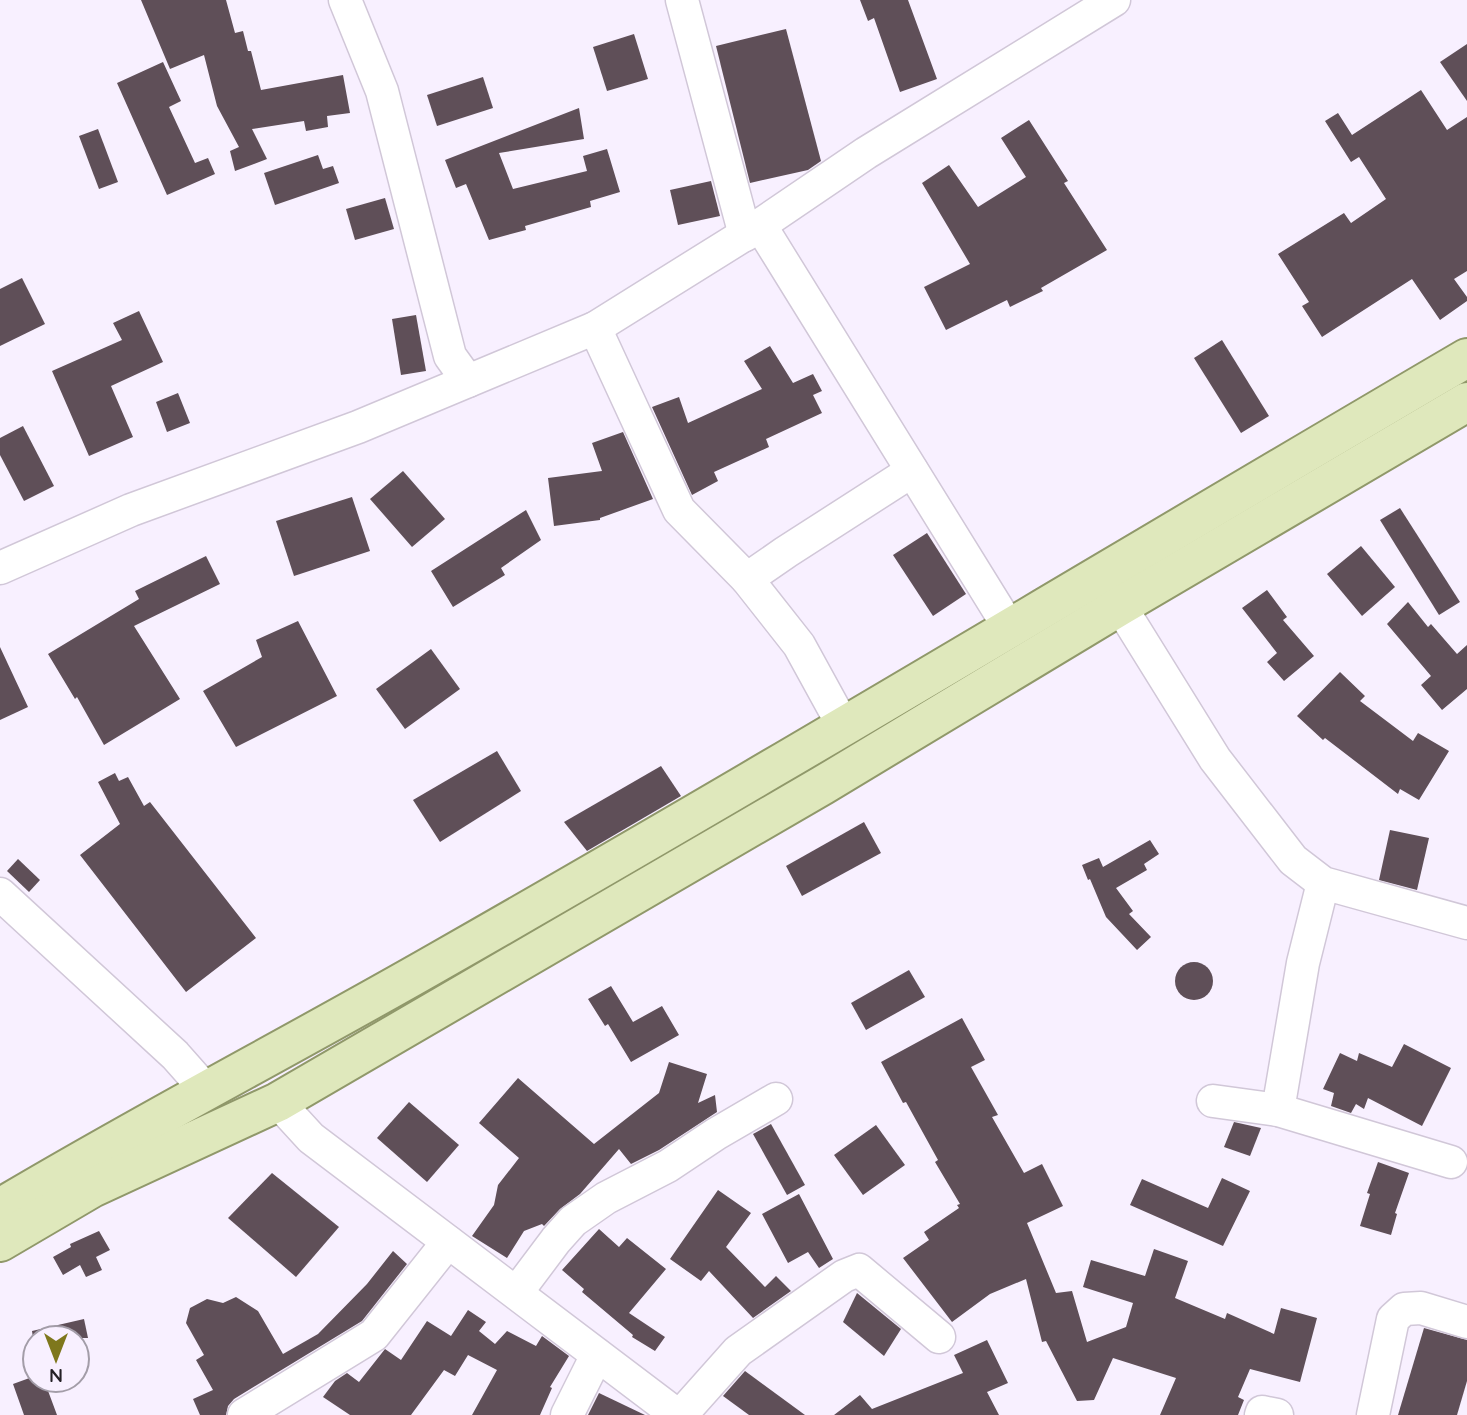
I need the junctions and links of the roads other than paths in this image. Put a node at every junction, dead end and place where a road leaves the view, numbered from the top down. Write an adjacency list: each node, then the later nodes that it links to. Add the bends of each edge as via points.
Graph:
1 (345, 0): 7 (street, via 382,91)
2 (682, 0): 4 (street)
3 (1114, 0): 4 (street, via 866,153)
4 (752, 230): 5 (street); 9 (street)
5 (595, 328): 7 (street); 12 (street, via 679,510)
6 (1465, 362): 10 (main road)
7 (459, 368): 11 (street, via 413,404 131,510)
8 (1467, 401): 10 (main road)
9 (912, 471): 12 (street); 14 (street)
10 (1161, 560): 13 (main road); 14 (main road)
11 (0, 568)
12 (747, 579): 15 (street, via 799,645)
13 (1120, 606): 16 (street, via 1215,759 1293,860); 20 (main road)
14 (1009, 627): 15 (main road)
15 (844, 727): 19 (main road)
16 (1323, 883): 18 (street); 25 (street, via 1303,963)
17 (0, 894): 21 (street, via 175,1055)
18 (1467, 923)
19 (435, 963): 20 (main road); 21 (main road)
20 (458, 998): 24 (main road)
21 (206, 1090): 27 (main road)
22 (776, 1098): 30 (street, via 573,1221)
23 (1213, 1101): 25 (street)
24 (278, 1102): 28 (main road, via 92,1188); 29 (street, via 311,1138)
25 (1278, 1110): 26 (street)
26 (1451, 1163)
27 (0, 1208)
28 (0, 1242)
29 (448, 1242): 30 (street); 34 (street, via 374,1335)
30 (517, 1292): 33 (street)
31 (1467, 1322): 39 (street, via 1421,1308 1404,1309 1393,1319)
32 (939, 1337): 36 (street, via 859,1270 738,1352)
33 (597, 1355): 35 (street); 36 (street)
34 (244, 1415)
35 (566, 1415)
36 (679, 1415)
37 (1261, 1415): 38 (street)
38 (1277, 1415)
39 (1373, 1415)

